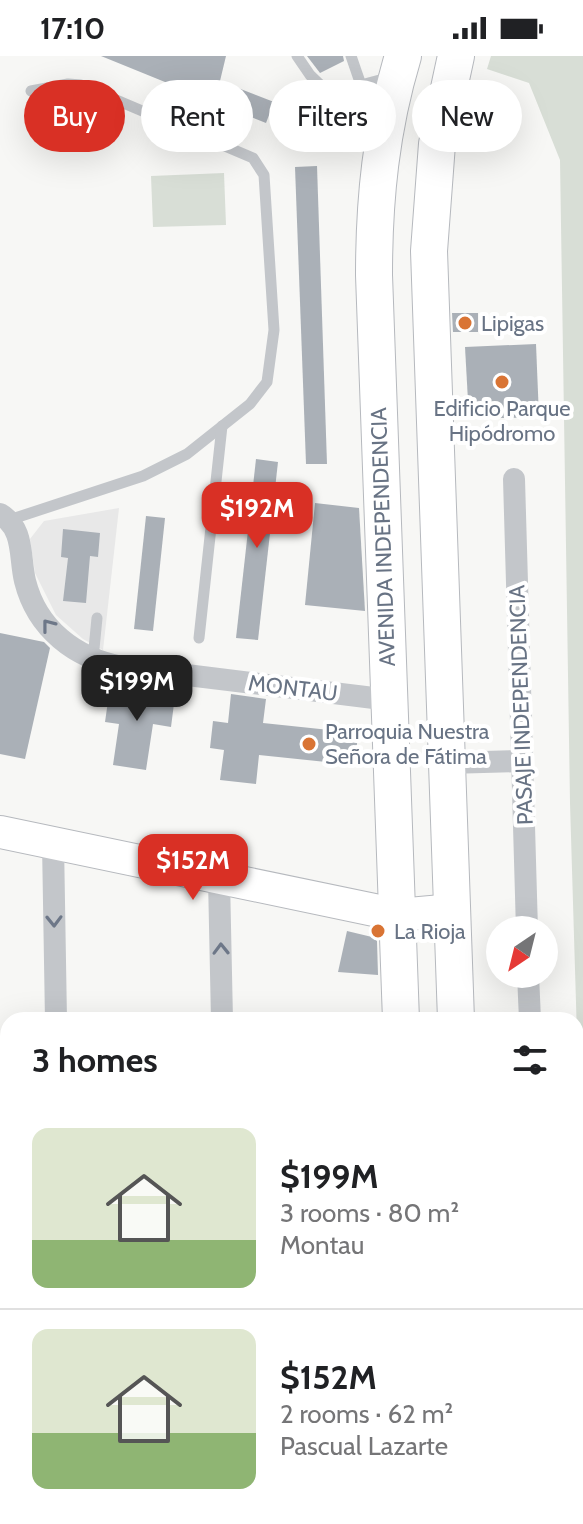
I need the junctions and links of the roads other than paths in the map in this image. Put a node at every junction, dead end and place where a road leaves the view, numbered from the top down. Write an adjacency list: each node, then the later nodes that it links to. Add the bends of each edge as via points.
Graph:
1 (297, 56): 6 (lane)
2 (351, 56): 7 (lane)
3 (444, 56): 4 (lane)
4 (448, 63): 24 (main road, AVENIDA INDEPENDENCIA, via 429,251)
5 (405, 66): 8 (lane); 9 (main road, AVENIDA INDEPENDENCIA); 13 (lane, via 387,202)
6 (315, 80)
7 (359, 80)
8 (373, 80)
9 (396, 96)
10 (125, 104): 15 (lane, via 253,158 264,175 274,330 267,382)
11 (380, 152): 22 (main road, AVENIDA INDEPENDENCIA, via 374,275)
12 (417, 233): 26 (lane)
13 (388, 257)
14 (392, 399): 18 (lane)
15 (222, 426): 17 (lane, via 187,454 143,476); 20 (lane)
16 (514, 479): 23 (street, PASAJE INDEPENDENCIA)
17 (4, 517): 21 (street, MONTAU, one-way to 17, via 66,645 42,618 26,582 19,535)
18 (397, 537)
19 (97, 618): 21 (lane)
20 (199, 638)
21 (93, 659): 22 (street, MONTAU)
22 (390, 700): 29 (main road, AVENIDA INDEPENDENCIA)
23 (522, 761): 24 (street); 30 (street, PASAJE INDEPENDENCIA)
24 (448, 763): 29 (main road, AVENIDA INDEPENDENCIA)
25 (0, 832): 27 (main road)
26 (436, 834)
27 (53, 843): 28 (main road); 32 (street, one-way to 32)
28 (219, 879): 29 (main road); 33 (street, one-way to 28)
29 (425, 914): 34 (main road, AVENIDA INDEPENDENCIA); 35 (main road, AVENIDA INDEPENDENCIA)
30 (527, 916)
31 (529, 988): 36 (street)
32 (56, 1012)
33 (222, 1012)
34 (403, 1012)
35 (454, 1012)
36 (530, 1012)

